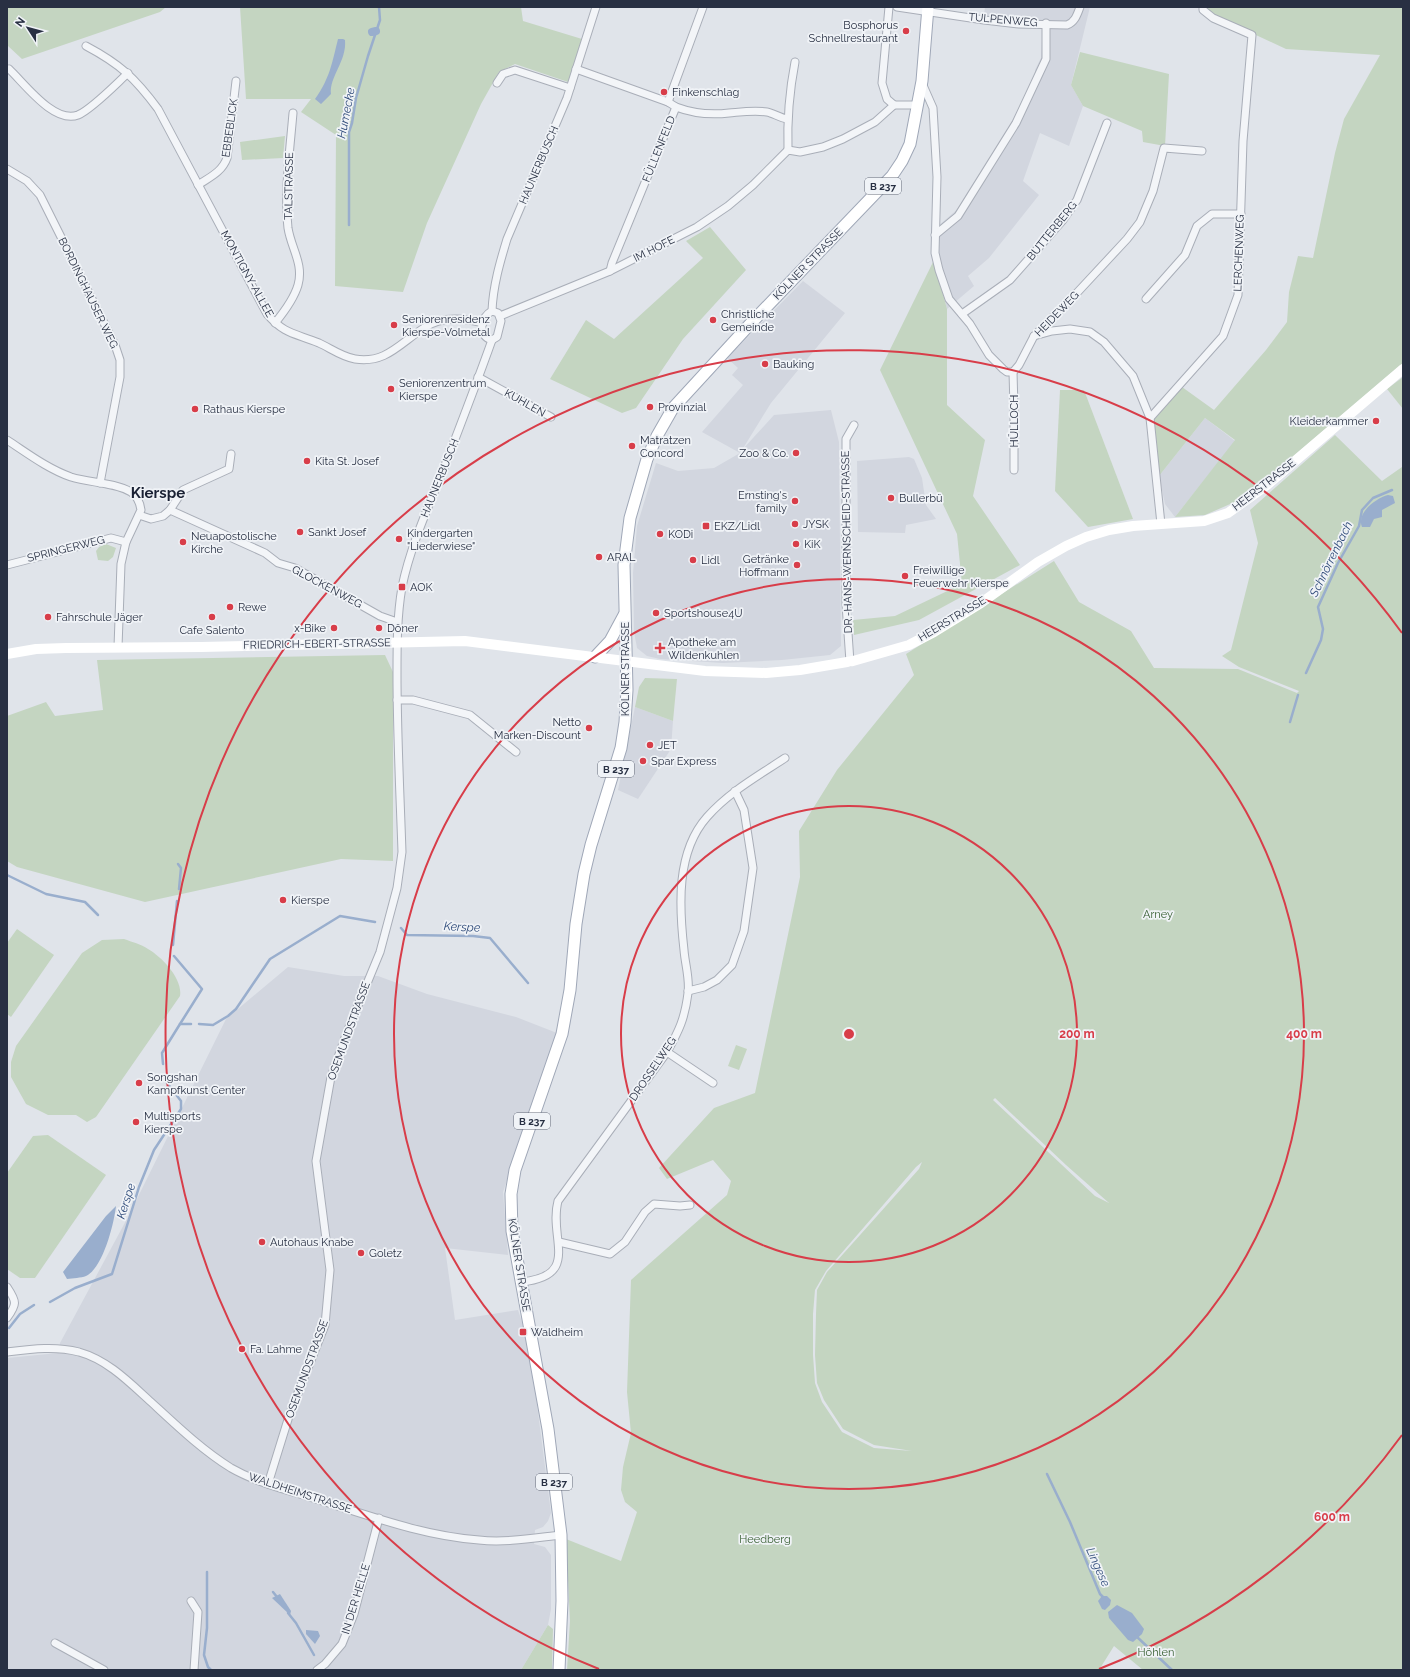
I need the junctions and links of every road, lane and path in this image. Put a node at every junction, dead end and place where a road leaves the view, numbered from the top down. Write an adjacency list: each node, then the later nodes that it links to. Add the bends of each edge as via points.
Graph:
1 (596, 7): 12 (street, HAUNERBUSCH)
2 (703, 7): 18 (street, FÜLLENFELD)
3 (889, 7): 19 (street, via 882,83 887,99)
4 (897, 7): 7 (street, TULPENWEG)
5 (1080, 7): 8 (street, TULPENWEG, via 1076,19 1071,24)
6 (1203, 7): 29 (street, LERCHENWEG, via 1203,10 1214,18 1252,35)
7 (928, 9): 8 (street, TULPENWEG, via 1019,24); 15 (main road, KÖLNER STRASSE / B 237)
8 (1046, 23): 30 (street, via 1046,59 1016,123 958,216)
9 (86, 46): 13 (street, MONTIGNY-ALLEE)
10 (796, 62): 23 (street, via 789,90)
11 (9, 69): 13 (street, via 47,107 66,117 88,108)
12 (576, 69): 17 (street, HAUNERBUSCH); 18 (street)
13 (128, 73): 28 (street, MONTIGNY-ALLEE, via 158,109)
14 (236, 81): 28 (street, EBBEBLICK, via 227,158 219,172)
15 (922, 81): 20 (main road, KÖLNER STRASSE / B 237); 30 (street, via 933,108 937,177)
16 (497, 83): 17 (street, via 503,74 515,70)
17 (570, 88): 33 (street, HAUNERBUSCH, via 507,239 500,260)
18 (668, 102): 21 (street, FÜLLENFELD)
19 (894, 105): 20 (street); 25 (street, via 875,122 829,144 800,152)
20 (916, 105): 55 (main road, KÖLNER STRASSE / B 237, via 910,144 892,176 711,366 673,408 664,422 645,465 630,518 624,565)
21 (676, 107): 23 (street, via 709,114 768,112); 31 (street, FÜLLENFELD)
22 (293, 113): 36 (street, TALSTRASSE, via 287,210 288,230 300,275 289,304)
23 (787, 119): 25 (street)
24 (1107, 123): 34 (street, BUTTERBERG, via 1077,200 1063,220 1010,280)
25 (788, 150): 31 (street, IM HOFE, via 728,206 697,227)
26 (1202, 151): 38 (street, HEIDEWEG, via 1164,148 1153,191 1140,222 1074,296)
27 (7, 169): 49 (street, BORDINGHAUSER WEG, via 27,181 40,195 115,345 120,360 120,377)
28 (198, 185): 36 (street, MONTIGNY-ALLEE, via 267,314)
29 (1240, 214): 32 (street, via 1212,214 1197,226 1185,255); 44 (street, LERCHENWEG, via 1238,296 1223,336)
30 (935, 235): 34 (street, via 935,253 948,299)
31 (610, 271): 35 (street, IM HOFE)
32 (1146, 299)
33 (492, 311): 35 (street); 37 (street)
34 (962, 314): 41 (street, via 989,354 1003,369)
35 (500, 316): 39 (street, via 500,330 497,337)
36 (275, 323): 37 (street, MONTIGNY-ALLEE, via 285,331 318,342 354,359 370,360 381,358 436,322 455,319)
37 (483, 323): 39 (street, via 483,334)
38 (1034, 336): 41 (street, HEIDEWEG); 44 (street, via 1070,329 1090,332 1104,342 1133,376)
39 (492, 340): 42 (street, HAUNERBUSCH)
40 (1403, 369): 52 (main road, HEERSTRASSE, via 1267,485 1228,513 1204,522)
41 (1013, 372): 48 (street, HÜLLOCH)
42 (478, 377): 43 (street, KUHLEN); 56 (street, HAUNERBUSCH, via 410,555)
43 (551, 417)
44 (1150, 418): 52 (street)
45 (854, 425): 62 (street, DR.-HANS-WERNSCHEID-STRASSE, via 846,439 846,604)
46 (7, 440): 49 (street, via 50,468 71,477)
47 (231, 454): 50 (street, via 229,469 183,490)
48 (1014, 470)
49 (100, 483): 51 (street, via 132,493 140,505)
50 (170, 510): 51 (street, via 156,519); 56 (street, GLOCKENWEG, via 265,553 278,564 295,568 380,616)
51 (139, 515): 53 (street)
52 (1161, 524): 62 (main road, HEERSTRASSE, via 1109,530 1066,546 928,635 909,645)
53 (126, 542): 54 (street, SPRINGERWEG, via 111,538); 58 (street, via 121,564)
54 (7, 565)
55 (625, 614): 60 (main road, via 610,641); 61 (main road, KÖLNER STRASSE / B 237)
56 (397, 622): 57 (street, HAUNERBUSCH)
57 (397, 642): 58 (main road, FRIEDRICH-EBERT-STRASSE); 60 (main road, FRIEDRICH-EBERT-STRASSE, via 465,642); 63 (street, OSEMUNDSTRASSE)
58 (118, 647): 59 (main road, FRIEDRICH-EBERT-STRASSE, via 36,650)
59 (7, 654)
60 (595, 657): 61 (main road, FRIEDRICH-EBERT-STRASSE)
61 (626, 662): 62 (main road, HEERSTRASSE, via 732,673 800,670); 72 (main road, KÖLNER STRASSE / B 237, via 625,722 621,748 584,874 566,1016 553,1064 515,1170 511,1194 512,1231)
62 (850, 662)
63 (397, 700): 64 (street, via 413,700 470,715); 76 (street, OSEMUNDSTRASSE, via 402,852 397,888 380,952 347,1032 328,1092 316,1161 330,1270 327,1314)
64 (516, 752)
65 (785, 758): 66 (street, DROSSELWEG)
66 (736, 791): 67 (street, DROSSELWEG, via 706,818 691,841 681,882 682,937); 67 (street, via 744,810 753,868 744,931 732,965 717,980)
67 (688, 991): 68 (street, DROSSELWEG, via 680,1028)
68 (667, 1052): 69 (street); 71 (street, DROSSELWEG, via 558,1201 555,1210)
69 (713, 1083)
70 (690, 1205): 71 (street, via 654,1204 645,1212 625,1242 610,1254)
71 (559, 1242): 72 (street, DROSSELWEG, via 559,1260 552,1272 542,1278)
72 (521, 1282): 78 (main road, KÖLNER STRASSE / B 237, via 548,1429)
73 (7, 1287): 74 (street, via 15,1299 15,1308)
74 (7, 1318)
75 (7, 1352): 76 (street, WALDHEIMSTRASSE, via 60,1348 80,1352 98,1360 128,1382 217,1458 243,1474)
76 (268, 1484): 77 (street, WALDHEIMSTRASSE)
77 (379, 1518): 78 (street, WALDHEIMSTRASSE, via 443,1535 479,1540); 81 (street, IN DER HELLE, via 354,1614 342,1644)
78 (560, 1535): 85 (main road, B 237, via 562,1601)
79 (191, 1600): 83 (street, via 198,1612)
80 (55, 1643): 82 (street)
81 (328, 1667): 84 (street, IN DER HELLE)
82 (104, 1670)
83 (194, 1670)
84 (317, 1670)
85 (559, 1670)

